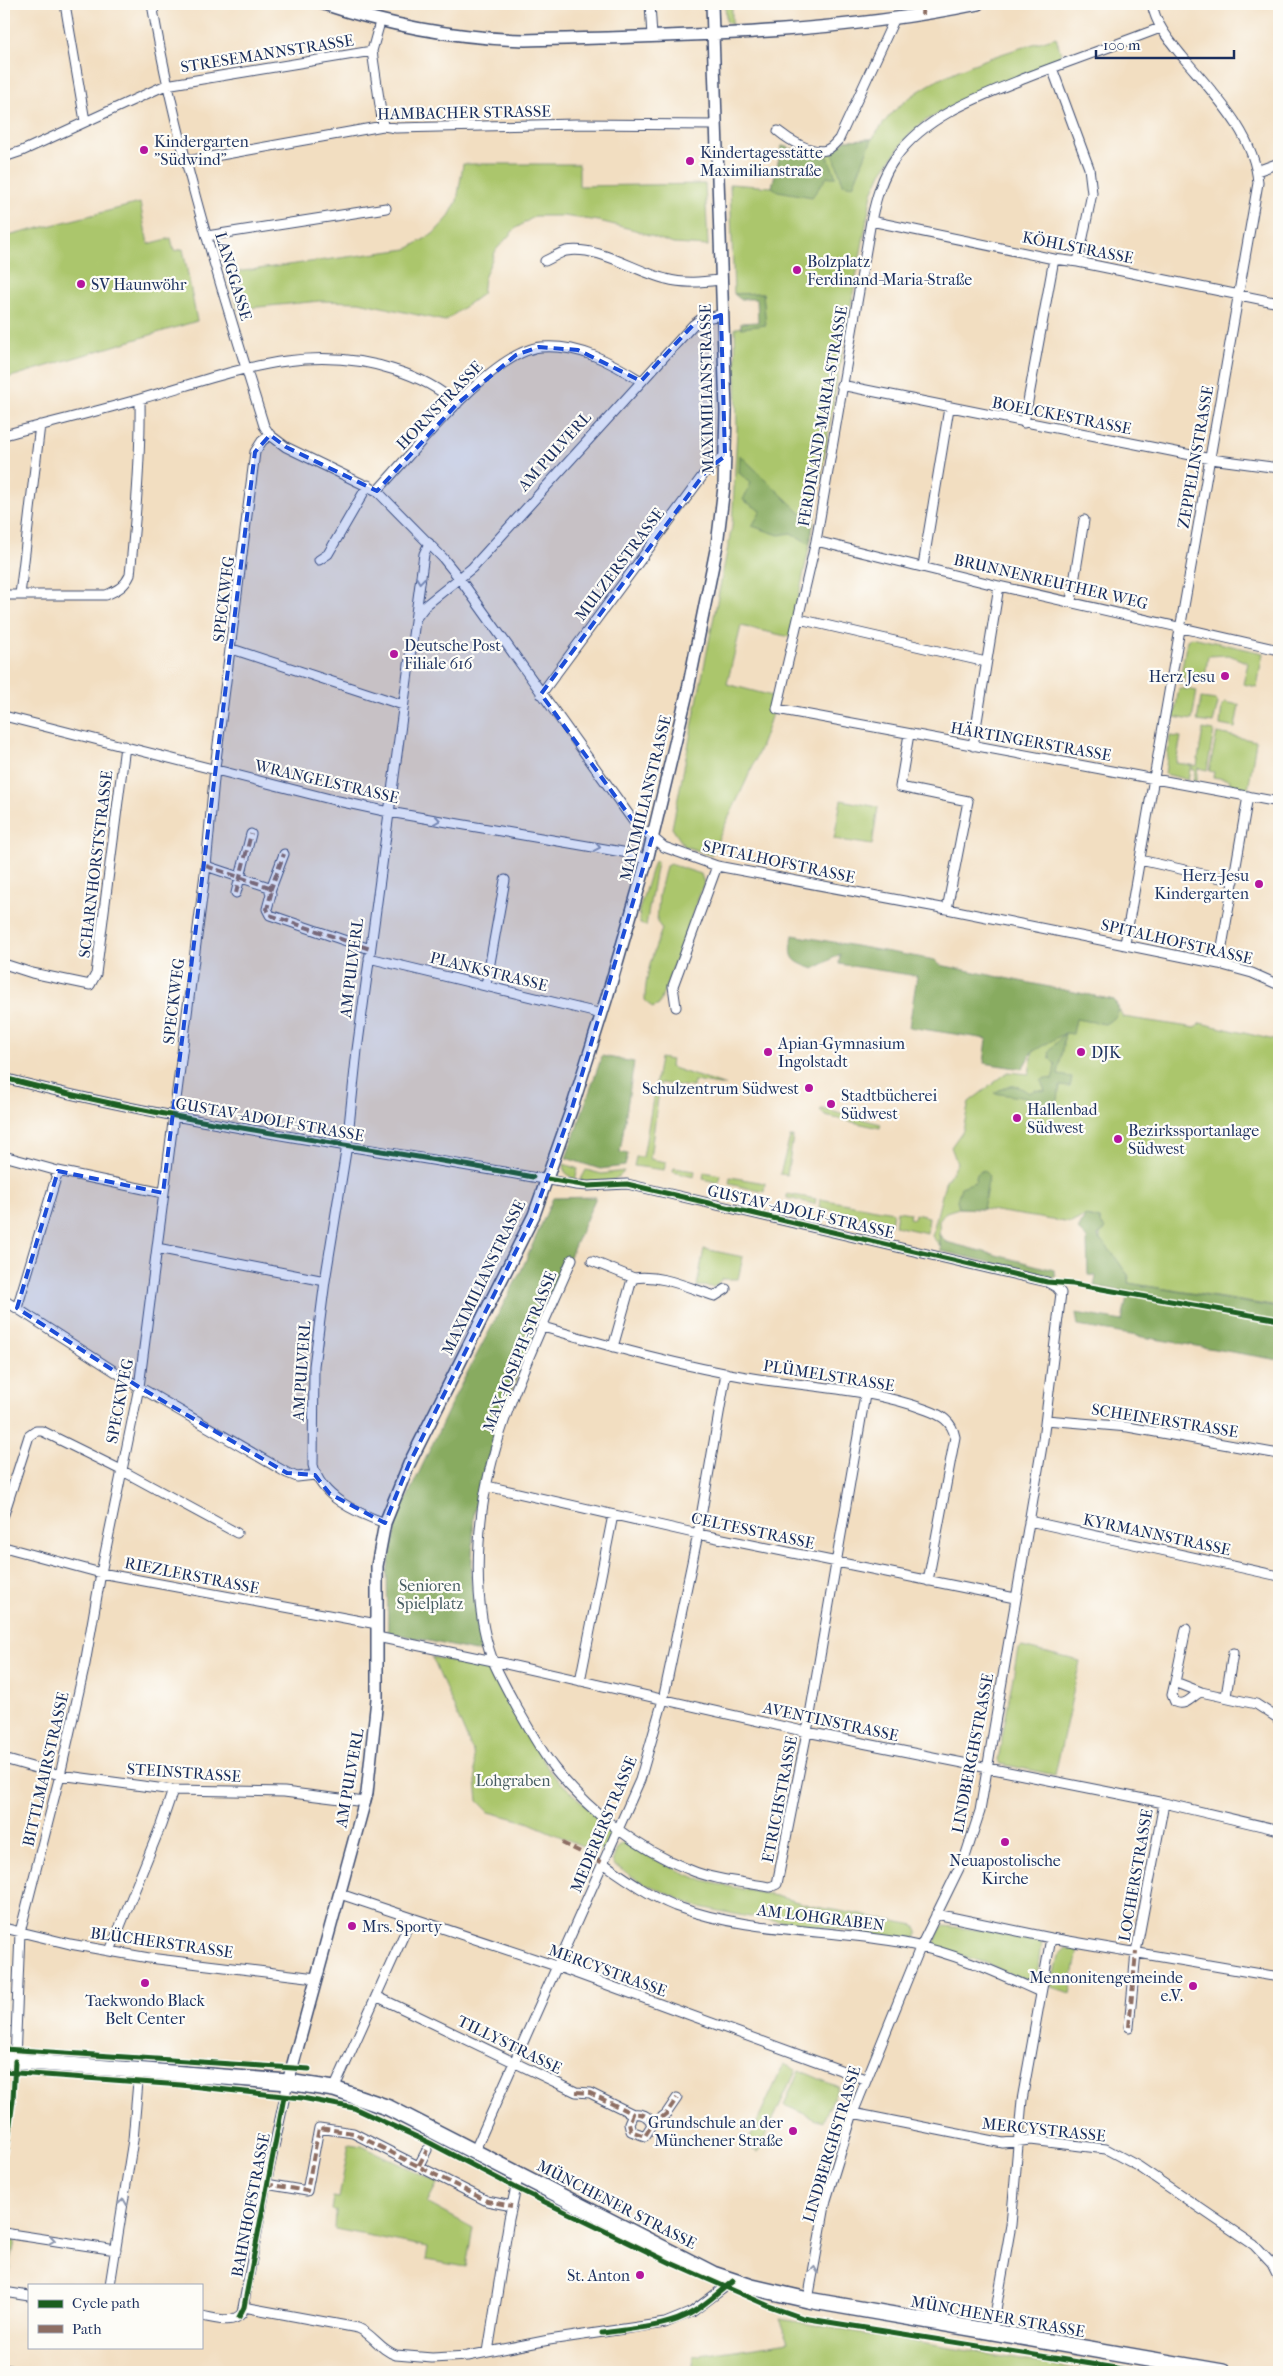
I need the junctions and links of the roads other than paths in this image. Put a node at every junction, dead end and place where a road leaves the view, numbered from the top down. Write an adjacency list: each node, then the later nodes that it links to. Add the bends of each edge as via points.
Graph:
1 (65, 4): 17 (street)
2 (152, 4): 16 (street, LANGGASSE)
3 (324, 4): 10 (street)
4 (650, 4): 13 (street)
5 (712, 4): 12 (street, MAXIMILIANSTRASSE)
6 (978, 4): 8 (street)
7 (1152, 4): 11 (street, ZEPPELINSTRASSE)
8 (923, 10): 9 (street)
9 (894, 20): 12 (street); 20 (street, via 839,139 832,147 814,149)
10 (380, 22): 13 (street, via 490,39); 14 (street)
11 (1160, 28): 15 (street, FERDINAND-MARIA-STRASSE); 24 (street, ZEPPELINSTRASSE, via 1242,133)
12 (713, 34): 13 (street); 18 (street, MAXIMILIANSTRASSE)
13 (652, 36)
14 (372, 51): 16 (street, STRESEMANNSTRASSE); 19 (street)
15 (1052, 68): 26 (street, FERDINAND-MARIA-STRASSE, via 979,97 928,124 896,157 877,195); 30 (street, via 1090,176 1092,192)
16 (166, 85): 17 (street, STRESEMANNSTRASSE); 22 (street, LANGGASSE)
17 (85, 122): 21 (street, STRESEMANNSTRASSE)
18 (715, 125): 19 (street, HAMBACHER STRASSE); 31 (street, MAXIMILIANSTRASSE)
19 (384, 126): 22 (street, HAMBACHER STRASSE)
20 (778, 131)
21 (4, 157)
22 (187, 161): 27 (street, LANGGASSE)
23 (1279, 162): 24 (street)
24 (1257, 171): 32 (street, ZEPPELINSTRASSE, via 1256,199)
25 (386, 208): 27 (street)
26 (871, 221): 28 (street, KÖHLSTRASSE); 37 (street, FERDINAND-MARIA-STRASSE)
27 (207, 236): 35 (street, LANGGASSE)
28 (1054, 259): 30 (street, KÖHLSTRASSE); 41 (street)
29 (545, 261): 31 (street, via 566,251 587,252 615,259 665,279)
30 (1078, 262): 32 (street, KÖHLSTRASSE)
31 (720, 280): 34 (street, MAXIMILIANSTRASSE)
32 (1238, 294): 33 (street, KÖHLSTRASSE); 46 (street, ZEPPELINSTRASSE)
33 (1279, 303)
34 (721, 315): 36 (street, AM PULVERL, via 701,319 693,325); 45 (street, MAXIMILIANSTRASSE)
35 (246, 368): 38 (street); 39 (street, via 281,360 318,357 369,361 410,374); 44 (street, LANGGASSE, via 264,426)
36 (641, 381): 39 (street, HORNSTRASSE, via 618,366 587,353 559,346 539,347 516,355 497,367); 55 (street, AM PULVERL)
37 (841, 385): 40 (street, BOELCKESTRASSE); 51 (street, FERDINAND-MARIA-STRASSE)
38 (140, 399): 42 (street); 58 (street, via 138,496 130,575 126,582 118,590 106,594)
39 (457, 404): 49 (street, HORNSTRASSE)
40 (949, 408): 41 (street, BOELCKESTRASSE); 54 (street)
41 (1024, 423): 46 (street, BOELCKESTRASSE)
42 (40, 425): 43 (street); 58 (street)
43 (4, 435)
44 (270, 435): 48 (street, via 286,447); 63 (street, SPECKWEG, via 255,452)
45 (725, 456): 66 (street, MULZERSTRASSE, via 707,470); 79 (street, MAXIMILIANSTRASSE, via 717,545 688,689)
46 (1211, 459): 47 (street, BOELCKESTRASSE); 62 (street, ZEPPELINSTRASSE)
47 (1279, 468)
48 (368, 485): 49 (street); 53 (street, via 328,554)
49 (377, 491): 52 (street, SPITALHOFSTRASSE)
50 (1084, 520): 59 (street)
51 (816, 541): 54 (street, BRUNNENREUTHER WEG); 61 (street, FERDINAND-MARIA-STRASSE)
52 (429, 543): 55 (street, SPITALHOFSTRASSE); 60 (street, AM PULVERL, one-way to 60, via 424,554)
53 (319, 560)
54 (923, 566): 56 (street, BRUNNENREUTHER WEG)
55 (460, 579): 60 (street, AM PULVERL, via 426,605); 66 (street, SPITALHOFSTRASSE)
56 (999, 586): 59 (street, BRUNNENREUTHER WEG); 65 (street)
57 (4, 595): 58 (street)
58 (20, 595)
59 (1071, 601): 62 (street, BRUNNENREUTHER WEG)
60 (416, 618): 67 (street, AM PULVERL)
61 (799, 619): 65 (street); 68 (street, FERDINAND-MARIA-STRASSE)
62 (1180, 626): 64 (street, BRUNNENREUTHER WEG); 74 (street, ZEPPELINSTRASSE)
63 (232, 649): 67 (street); 73 (street, SPECKWEG)
64 (1279, 650)
65 (986, 662): 72 (street)
66 (541, 694): 79 (street, SPITALHOFSTRASSE, via 634,822)
67 (403, 705): 77 (street, AM PULVERL)
68 (777, 709): 70 (street, HÄRTINGERSTRASSE)
69 (4, 716): 71 (street, WRANGELSTRASSE)
70 (909, 734): 72 (street, HÄRTINGERSTRASSE); 90 (street, via 900,787 968,801)
71 (125, 746): 73 (street, WRANGELSTRASSE); 93 (street, SCHARNHORSTSTRASSE, via 96,974 90,985)
72 (973, 746): 74 (street, HÄRTINGERSTRASSE)
73 (215, 768): 77 (street, WRANGELSTRASSE, via 268,784); 83 (street, SPECKWEG)
74 (1154, 779): 75 (street, HÄRTINGERSTRASSE); 81 (street, ZEPPELINSTRASSE)
75 (1248, 796): 76 (street, HÄRTINGERSTRASSE); 87 (street)
76 (1279, 802)
77 (389, 812): 82 (street, WRANGELSTRASSE, one-way to 82, via 634,854); 92 (street, AM PULVERL)
78 (251, 834): 85 (street)
79 (652, 838): 82 (street, MAXIMILIANSTRASSE); 84 (street, SPITALHOFSTRASSE, via 671,851)
80 (284, 854): 88 (street)
81 (1140, 860): 87 (street); 91 (street, ZEPPELINSTRASSE)
82 (647, 861): 98 (street, MAXIMILIANSTRASSE)
83 (206, 866): 85 (street); 100 (street, SPECKWEG)
84 (717, 866): 90 (street, SPITALHOFSTRASSE); 97 (street, via 673,986)
85 (239, 877): 88 (street, via 269,887); 89 (street)
86 (506, 880): 95 (street)
87 (1234, 881): 94 (street)
88 (270, 891): 92 (street, PLANKSTRASSE, via 267,909 270,915)
89 (236, 893)
90 (947, 909): 91 (street, SPITALHOFSTRASSE)
91 (1125, 944): 94 (street, SPITALHOFSTRASSE)
92 (370, 953): 95 (street, PLANKSTRASSE); 101 (street, AM PULVERL)
93 (4, 964)
94 (1219, 964): 96 (street, SPITALHOFSTRASSE, via 1252,973)
95 (486, 985): 98 (street, PLANKSTRASSE)
96 (1279, 986)
97 (676, 1006)
98 (602, 1014): 104 (street, MAXIMILIANSTRASSE)
99 (4, 1078): 100 (street, GUSTAV-ADOLF-STRASSE, via 55,1092)
100 (173, 1115): 101 (street, GUSTAV-ADOLF-STRASSE); 105 (street, SPECKWEG)
101 (347, 1145): 104 (street, GUSTAV-ADOLF-STRASSE); 110 (street, AM PULVERL)
102 (4, 1156): 103 (street)
103 (58, 1170): 105 (street); 114 (street)
104 (547, 1179): 111 (street, GUSTAV-ADOLF-STRASSE, via 588,1186 627,1184); 128 (street, MAXIMILIANSTRASSE, via 517,1251 412,1458)
105 (162, 1193): 106 (street, SPECKWEG)
106 (157, 1248): 110 (street); 118 (street, SPECKWEG)
107 (572, 1259): 115 (street, MAX-JOSEPH-STRASSE)
108 (592, 1261): 109 (street)
109 (634, 1278): 112 (street, via 653,1278 715,1296); 116 (street)
110 (325, 1281): 123 (street, AM PULVERL, via 314,1366)
111 (1047, 1282): 120 (street, LINDBERGHSTRASSE, via 1061,1293)
112 (726, 1289)
113 (4, 1300): 114 (street)
114 (17, 1308): 118 (street)
115 (543, 1327): 116 (street, PLÜMELSTRASSE); 124 (street, MAX-JOSEPH-STRASSE, via 511,1404)
116 (612, 1347): 117 (street, PLÜMELSTRASSE)
117 (726, 1373): 119 (street, PLÜMELSTRASSE); 130 (street, MEDERERSTRASSE)
118 (139, 1387): 122 (street, SPECKWEG); 123 (street, via 287,1473 297,1477)
119 (865, 1395): 132 (street, ETRICHSTRASSE); 135 (street, PLÜMELSTRASSE, via 926,1409 944,1418 953,1429 954,1445)
120 (1046, 1420): 121 (street, SCHEINERSTRASSE, via 1128,1428); 127 (street, LINDBERGHSTRASSE)
121 (1279, 1454)
122 (121, 1470): 125 (street, via 42,1431 36,1431 29,1436); 129 (street); 133 (street, SPECKWEG)
123 (315, 1475): 128 (street, via 330,1494)
124 (487, 1486): 126 (street, CELTESSTRASSE); 141 (street, MAX-JOSEPH-STRASSE, via 479,1572)
125 (4, 1514)
126 (612, 1516): 130 (street, CELTESSTRASSE); 142 (street)
127 (1029, 1521): 134 (street, KYRMANNSTRASSE); 136 (street, LINDBERGHSTRASSE)
128 (385, 1523): 137 (street, AM PULVERL, via 377,1566)
129 (237, 1533)
130 (698, 1534): 132 (street, CELTESSTRASSE); 146 (street, MEDERERSTRASSE)
131 (4, 1547): 133 (street, RIEZLERSTRASSE)
132 (836, 1563): 135 (street, CELTESSTRASSE); 148 (street, ETRICHSTRASSE)
133 (101, 1573): 137 (street, RIEZLERSTRASSE); 151 (street, BITTLMAIRSTRASSE)
134 (1279, 1576)
135 (928, 1581): 136 (street, CELTESSTRASSE)
136 (1015, 1598): 150 (street, LINDBERGHSTRASSE)
137 (377, 1624): 139 (street, AM PULVERL)
138 (1186, 1629): 143 (street)
139 (377, 1637): 141 (street, AVENTINSTRASSE); 153 (street, AM PULVERL, via 376,1709)
140 (1234, 1653): 145 (street)
141 (493, 1661): 142 (street, AVENTINSTRASSE); 155 (street, AM LOHGRABEN, via 555,1769)
142 (580, 1681): 146 (street, AVENTINSTRASSE)
143 (1175, 1682): 144 (street); 144 (street, via 1172,1695 1179,1704)
144 (1201, 1692): 145 (street)
145 (1226, 1696): 147 (street, via 1256,1704)
146 (663, 1700): 148 (street, AVENTINSTRASSE); 155 (street, MEDERERSTRASSE, via 640,1780)
147 (1279, 1719)
148 (807, 1732): 150 (street, AVENTINSTRASSE); 158 (street, ETRICHSTRASSE)
149 (4, 1759): 151 (street, STEINSTRASSE)
150 (988, 1769): 154 (street, AVENTINSTRASSE); 160 (street, LINDBERGHSTRASSE, via 970,1844)
151 (60, 1775): 152 (street, STEINSTRASSE); 163 (street, BITTLMAIRSTRASSE)
152 (174, 1790): 153 (street, STEINSTRASSE, via 284,1792); 166 (street)
153 (365, 1802): 159 (street, AM PULVERL)
154 (1164, 1803): 156 (street, AVENTINSTRASSE); 167 (street, LOCHERSTRASSE)
155 (618, 1830): 157 (street, MEDERERSTRASSE); 158 (street, AM LOHGRABEN, via 689,1870 770,1887)
156 (1279, 1830)
157 (603, 1864): 165 (street, AM LOHGRABEN, via 674,1906 741,1922 905,1943); 168 (street, MEDERERSTRASSE)
158 (777, 1884)
159 (340, 1894): 161 (street, MERCYSTRASSE); 170 (street, AM PULVERL)
160 (936, 1914): 164 (street); 165 (street, LINDBERGHSTRASSE)
161 (411, 1919): 168 (street, MERCYSTRASSE); 172 (street)
162 (4, 1928): 163 (street, BLÜCHERSTRASSE)
163 (20, 1932): 166 (street, BLÜCHERSTRASSE); 174 (street, BITTLMAIRSTRASSE)
164 (1051, 1938): 167 (street); 171 (street)
165 (920, 1948): 171 (street, AM LOHGRABEN, via 994,1970); 177 (street, LINDBERGHSTRASSE)
166 (110, 1951): 170 (street, BLÜCHERSTRASSE)
167 (1136, 1952): 169 (street); 173 (street)
168 (556, 1966): 175 (street, MEDERERSTRASSE); 177 (street, MERCYSTRASSE)
169 (1279, 1977)
170 (316, 1978): 178 (street, AM PULVERL)
171 (1040, 1992): 184 (street, via 1021,2106)
172 (376, 1996): 175 (street, TILLYSTRASSE); 179 (street)
173 (1128, 2027)
174 (10, 2060): 176 (main road, MÜNCHENER STRASSE)
175 (513, 2061): 182 (street, TILLYSTRASSE, via 576,2092 590,2093); 186 (street, MEDERERSTRASSE)
176 (139, 2070): 178 (main road, MÜNCHENER STRASSE); 192 (street, one-way to 176, via 133,2140)
177 (865, 2079): 181 (street, LINDBERGHSTRASSE)
178 (288, 2082): 179 (main road, MÜNCHENER STRASSE); 189 (street, BAHNHOFSTRASSE)
179 (334, 2089): 186 (main road, MÜNCHENER STRASSE, via 390,2108)
180 (677, 2098): 183 (street)
181 (853, 2113): 184 (street, MERCYSTRASSE, via 1002,2143); 198 (street, LINDBERGHSTRASSE, one-way to 181, via 826,2200)
182 (633, 2114): 183 (street, TILLYSTRASSE, via 646,2117); 183 (street, via 628,2123 631,2132 645,2136)
183 (652, 2126)
184 (1019, 2142): 193 (street, MERCYSTRASSE, via 1032,2140 1087,2145 1117,2153 1254,2246 1272,2264); 201 (street, via 1011,2225)
185 (426, 2150): 187 (street)
186 (475, 2150): 188 (main road, MÜNCHENER STRASSE)
187 (419, 2165): 189 (street, via 354,2133 319,2128 307,2190); 190 (street, via 487,2201)
188 (519, 2173): 190 (street); 194 (main road, MÜNCHENER STRASSE, via 713,2274)
189 (266, 2184): 199 (street, BAHNHOFSTRASSE)
190 (512, 2206): 202 (street)
191 (4, 2233): 192 (street, one-way to 192)
192 (116, 2250): 195 (street)
193 (1279, 2278)
194 (733, 2281): 198 (main road, MÜNCHENER STRASSE); 202 (street, via 692,2312 664,2323)
195 (110, 2284)
196 (4, 2292): 197 (street)
197 (28, 2296)
198 (808, 2300): 201 (main road, MÜNCHENER STRASSE)
199 (244, 2307): 200 (street, BAHNHOFSTRASSE, via 239,2317 227,2320); 202 (street, via 358,2328 396,2355 449,2358)
200 (202, 2316)
201 (992, 2332): 203 (main road, MÜNCHENER STRASSE)
202 (488, 2352)
203 (1223, 2372)

